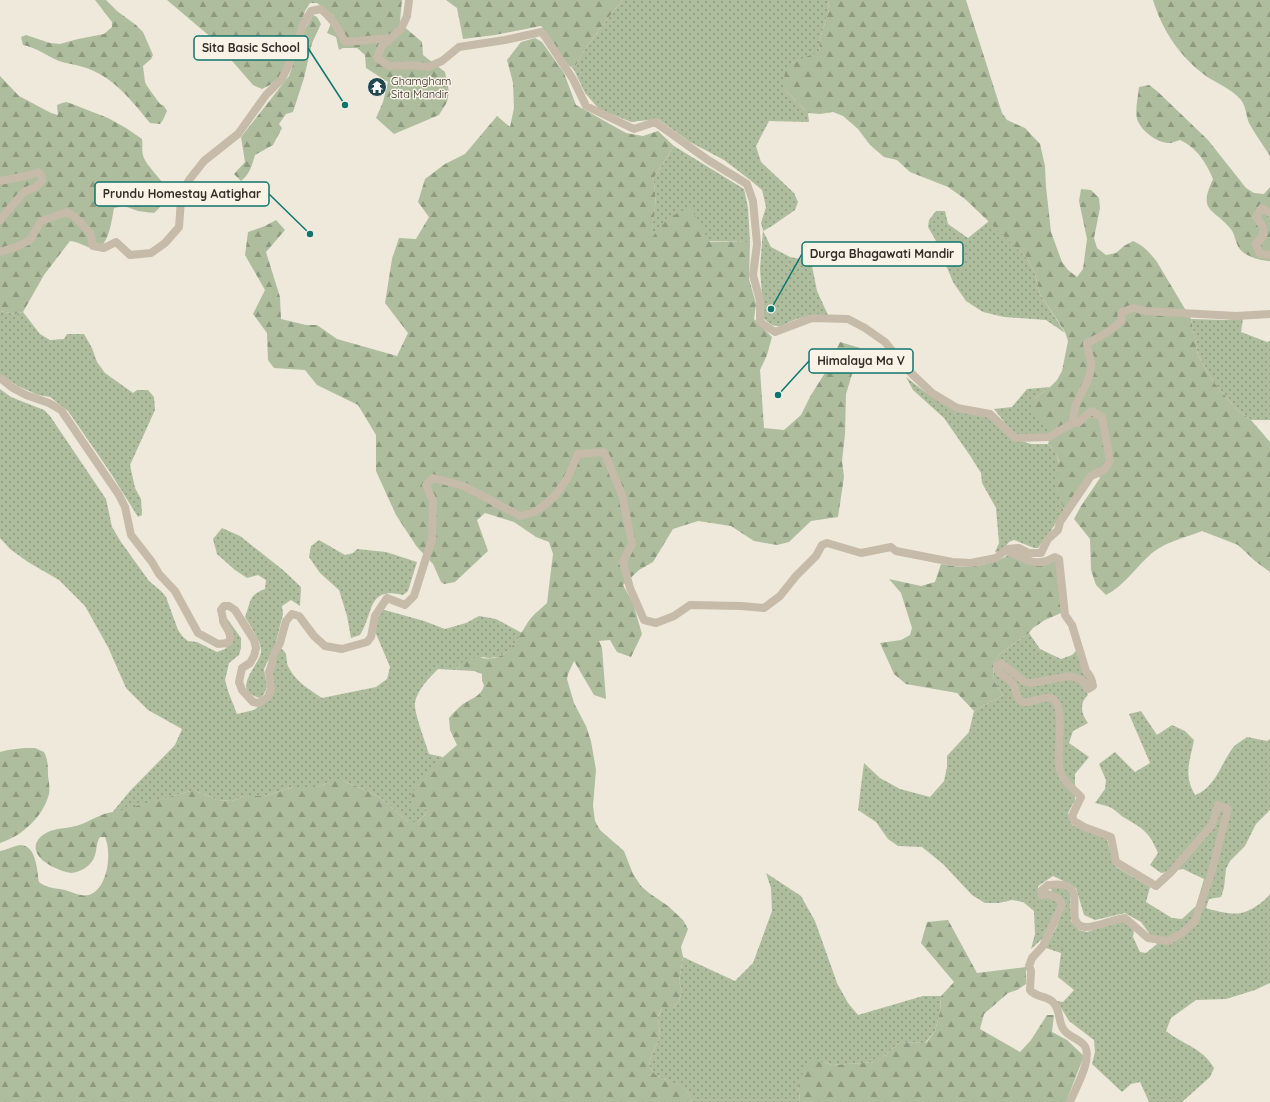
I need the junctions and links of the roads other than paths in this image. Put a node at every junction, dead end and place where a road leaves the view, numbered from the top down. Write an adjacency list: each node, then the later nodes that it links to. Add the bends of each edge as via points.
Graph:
1 (409, 0): 2 (street, via 407,16 401,29)
2 (390, 38): 6 (street, via 346,42 329,16 321,9 311,11 303,24 296,49 282,79 266,95 238,134 204,161 189,180 181,200 179,227 165,244 151,253 130,255 116,242 104,248 93,246 90,233 67,212 41,221 30,240); 10 (street, via 382,46 377,58 389,66 428,67 442,61 458,47 541,32 573,79 586,106 634,129 655,122 747,184 753,201 757,244 753,275 760,301 760,322 775,332 812,318 848,319 885,342 909,371 932,393 957,408 990,414 1015,438 1049,437)
3 (0, 181): 5 (street, via 38,172 42,181 24,192)
4 (1270, 213): 7 (street, via 1262,208 1256,217 1263,227 1263,236 1256,244 1260,254)
5 (0, 220)
6 (0, 252)
7 (1270, 255)
8 (1270, 314): 10 (street, via 1236,316 1145,311 1134,308 1122,312 1121,321 1102,337 1088,343 1087,349 1092,360 1091,373 1073,411)
9 (0, 378): 11 (street, via 26,395 61,410 119,495 125,507 131,535 159,574 176,591 198,633 218,644 228,643 230,636 221,610 224,606 235,610 254,640 256,648 250,663 242,668 239,682 242,690 253,702 259,703 268,698 273,656 280,643 286,621 292,614 299,616 325,646 342,649 366,642 371,637 376,616 387,598 405,605 414,596 432,540 433,500 426,485 433,478 464,486 520,516 535,512 554,498 567,479 578,454 604,452 622,495 632,544 623,562 630,588 644,620 656,623 674,616 690,605 764,608 780,596 816,556 822,545 827,543 861,552 891,547 896,551 952,562 971,563 996,558)
10 (1073, 423): 11 (street, via 1078,423 1091,411 1102,417 1110,461 1104,470 1091,476 1060,522 1058,530 1048,539 1041,554 1028,553 1019,548)
11 (1007, 549): 12 (street, via 1024,560 1036,563 1055,556 1058,559 1065,615 1072,625 1093,686 1088,689 1082,680 1070,676 1025,682 1000,663 997,666 997,670 1013,684 1018,698 1023,702 1034,702 1043,698 1056,701 1060,723 1061,774 1081,797 1072,816 1074,821 1111,837 1116,862 1156,886 1212,825 1218,805 1228,809 1211,874 1195,921 1168,941 1148,938 1125,918 1084,927 1076,921 1074,899 1069,887 1048,885 1042,891 1042,895 1048,894 1059,899 1062,905 1043,946 1032,958 1029,966 1030,990 1033,994 1048,998 1054,1003 1060,1014 1063,1029 1084,1045 1086,1050 1084,1072)
12 (1070, 1102)

